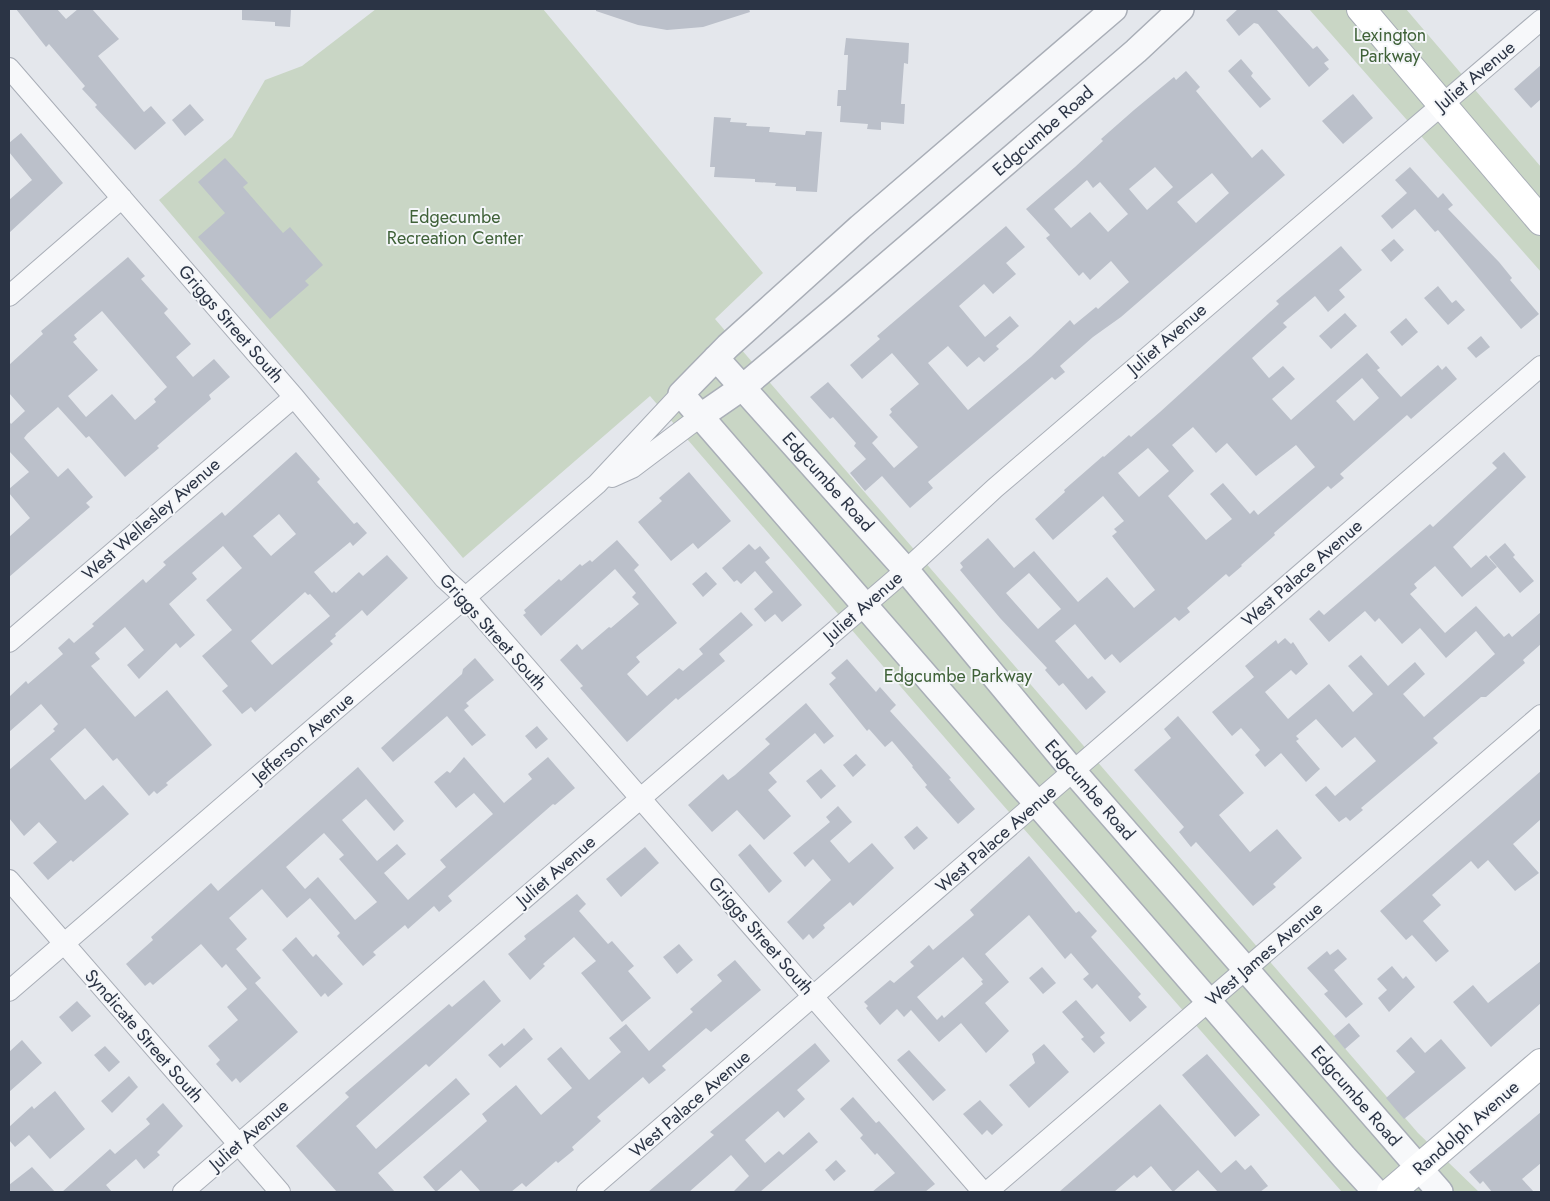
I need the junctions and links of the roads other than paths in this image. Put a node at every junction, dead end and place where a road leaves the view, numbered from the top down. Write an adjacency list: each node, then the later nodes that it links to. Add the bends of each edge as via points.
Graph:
1 (1114, 9): 10 (street, via 860,227)
2 (1180, 9): 12 (street, Edgcumbe Road, via 1129,58 838,308)
3 (1360, 9): 6 (main road)
4 (1541, 20): 6 (street, Juliet Avenue)
5 (9, 68): 7 (street, Griggs Street South)
6 (1441, 104): 8 (main road); 17 (street, Juliet Avenue, via 995,488)
7 (122, 198): 9 (street); 14 (street, Griggs Street South)
8 (1541, 220)
9 (9, 296)
10 (716, 358): 12 (street, Edgcumbe Road); 13 (street)
11 (1541, 366): 22 (street, West Palace Avenue)
12 (742, 386): 15 (street, Edgcumbe Road); 17 (street, Edgcumbe Road)
13 (681, 394): 15 (street); 16 (street, Jefferson Avenue)
14 (294, 397): 18 (street, Griggs Street South, via 444,578); 20 (street, West Wellesley Avenue)
15 (701, 416): 16 (street, Jefferson Avenue, via 632,468); 19 (street)
16 (597, 484): 18 (street, Jefferson Avenue)
17 (906, 570): 19 (street, Juliet Avenue); 22 (street, Edgcumbe Road)
18 (466, 598): 23 (street, Griggs Street South); 26 (street, Jefferson Avenue)
19 (864, 606): 23 (street, Juliet Avenue); 24 (street)
20 (9, 642)
21 (1541, 715): 27 (street, West James Avenue)
22 (1073, 772): 24 (street, West Palace Avenue); 27 (street, Edgcumbe Road)
23 (641, 798): 29 (street, Griggs Street South); 32 (street, Juliet Avenue)
24 (1037, 803): 29 (street, West Palace Avenue); 30 (street)
25 (9, 880): 26 (street, Syndicate Street South)
26 (64, 944): 28 (street, Jefferson Avenue); 32 (street, Syndicate Street South)
27 (1246, 970): 30 (street, West James Avenue); 33 (street, Edgcumbe Road)
28 (9, 991)
29 (814, 997): 36 (street, West Palace Avenue); 37 (street, Griggs Street South)
30 (1208, 1002): 38 (street, West James Avenue); 39 (street)
31 (1541, 1063): 33 (main road, Randolph Avenue)
32 (239, 1144): 34 (street, Juliet Avenue); 35 (street, Syndicate Street South)
33 (1418, 1169): 40 (main road, Randolph Avenue); 41 (street, Edgcumbe Road)
34 (183, 1192)
35 (280, 1192)
36 (587, 1192)
37 (983, 1192)
38 (987, 1192)
39 (1376, 1192)
40 (1391, 1192)
41 (1440, 1192)

